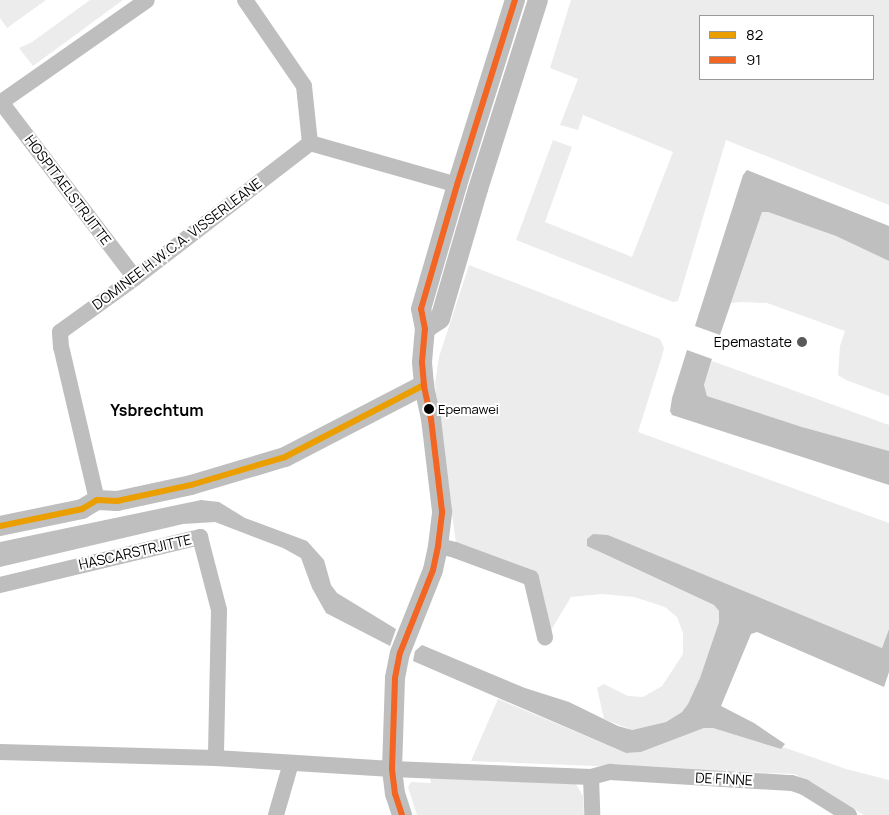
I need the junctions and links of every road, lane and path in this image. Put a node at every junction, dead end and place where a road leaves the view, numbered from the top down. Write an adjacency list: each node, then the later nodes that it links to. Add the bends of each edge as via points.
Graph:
1 (147, 0): 5 (street)
2 (245, 0): 6 (street, via 304,86)
3 (515, 0): 7 (street)
4 (538, 0): 9 (street, via 440,320)
5 (0, 103): 8 (street, HOSPITAELSTRJITTE)
6 (310, 143): 7 (street); 8 (street, DOMINEE H.W.C.A. VISSERLEANE)
7 (456, 186): 9 (street, via 421,309)
8 (134, 278): 11 (street, DOMINEE H.W.C.A. VISSERLEANE, via 60,332 60,347)
9 (425, 329): 10 (street)
10 (424, 386): 11 (street, via 285,457 191,485 117,501); 13 (street, via 442,511)
11 (97, 500): 12 (street, via 82,508)
12 (0, 526)
13 (438, 546): 15 (street, via 531,578); 19 (street, via 425,594 400,654 393,700)
14 (0, 584): 17 (street, HASCARSTRJITTE, via 200,537 219,610)
15 (545, 637)
16 (0, 752): 17 (street)
17 (216, 758): 18 (street)
18 (291, 763): 19 (street); 21 (street)
19 (392, 769): 20 (street, DE FINNE); 22 (street)
20 (591, 777): 23 (street); 24 (street, DE FINNE, via 610,772 792,783)
21 (276, 815)
22 (402, 815)
23 (592, 815)
24 (849, 815)

